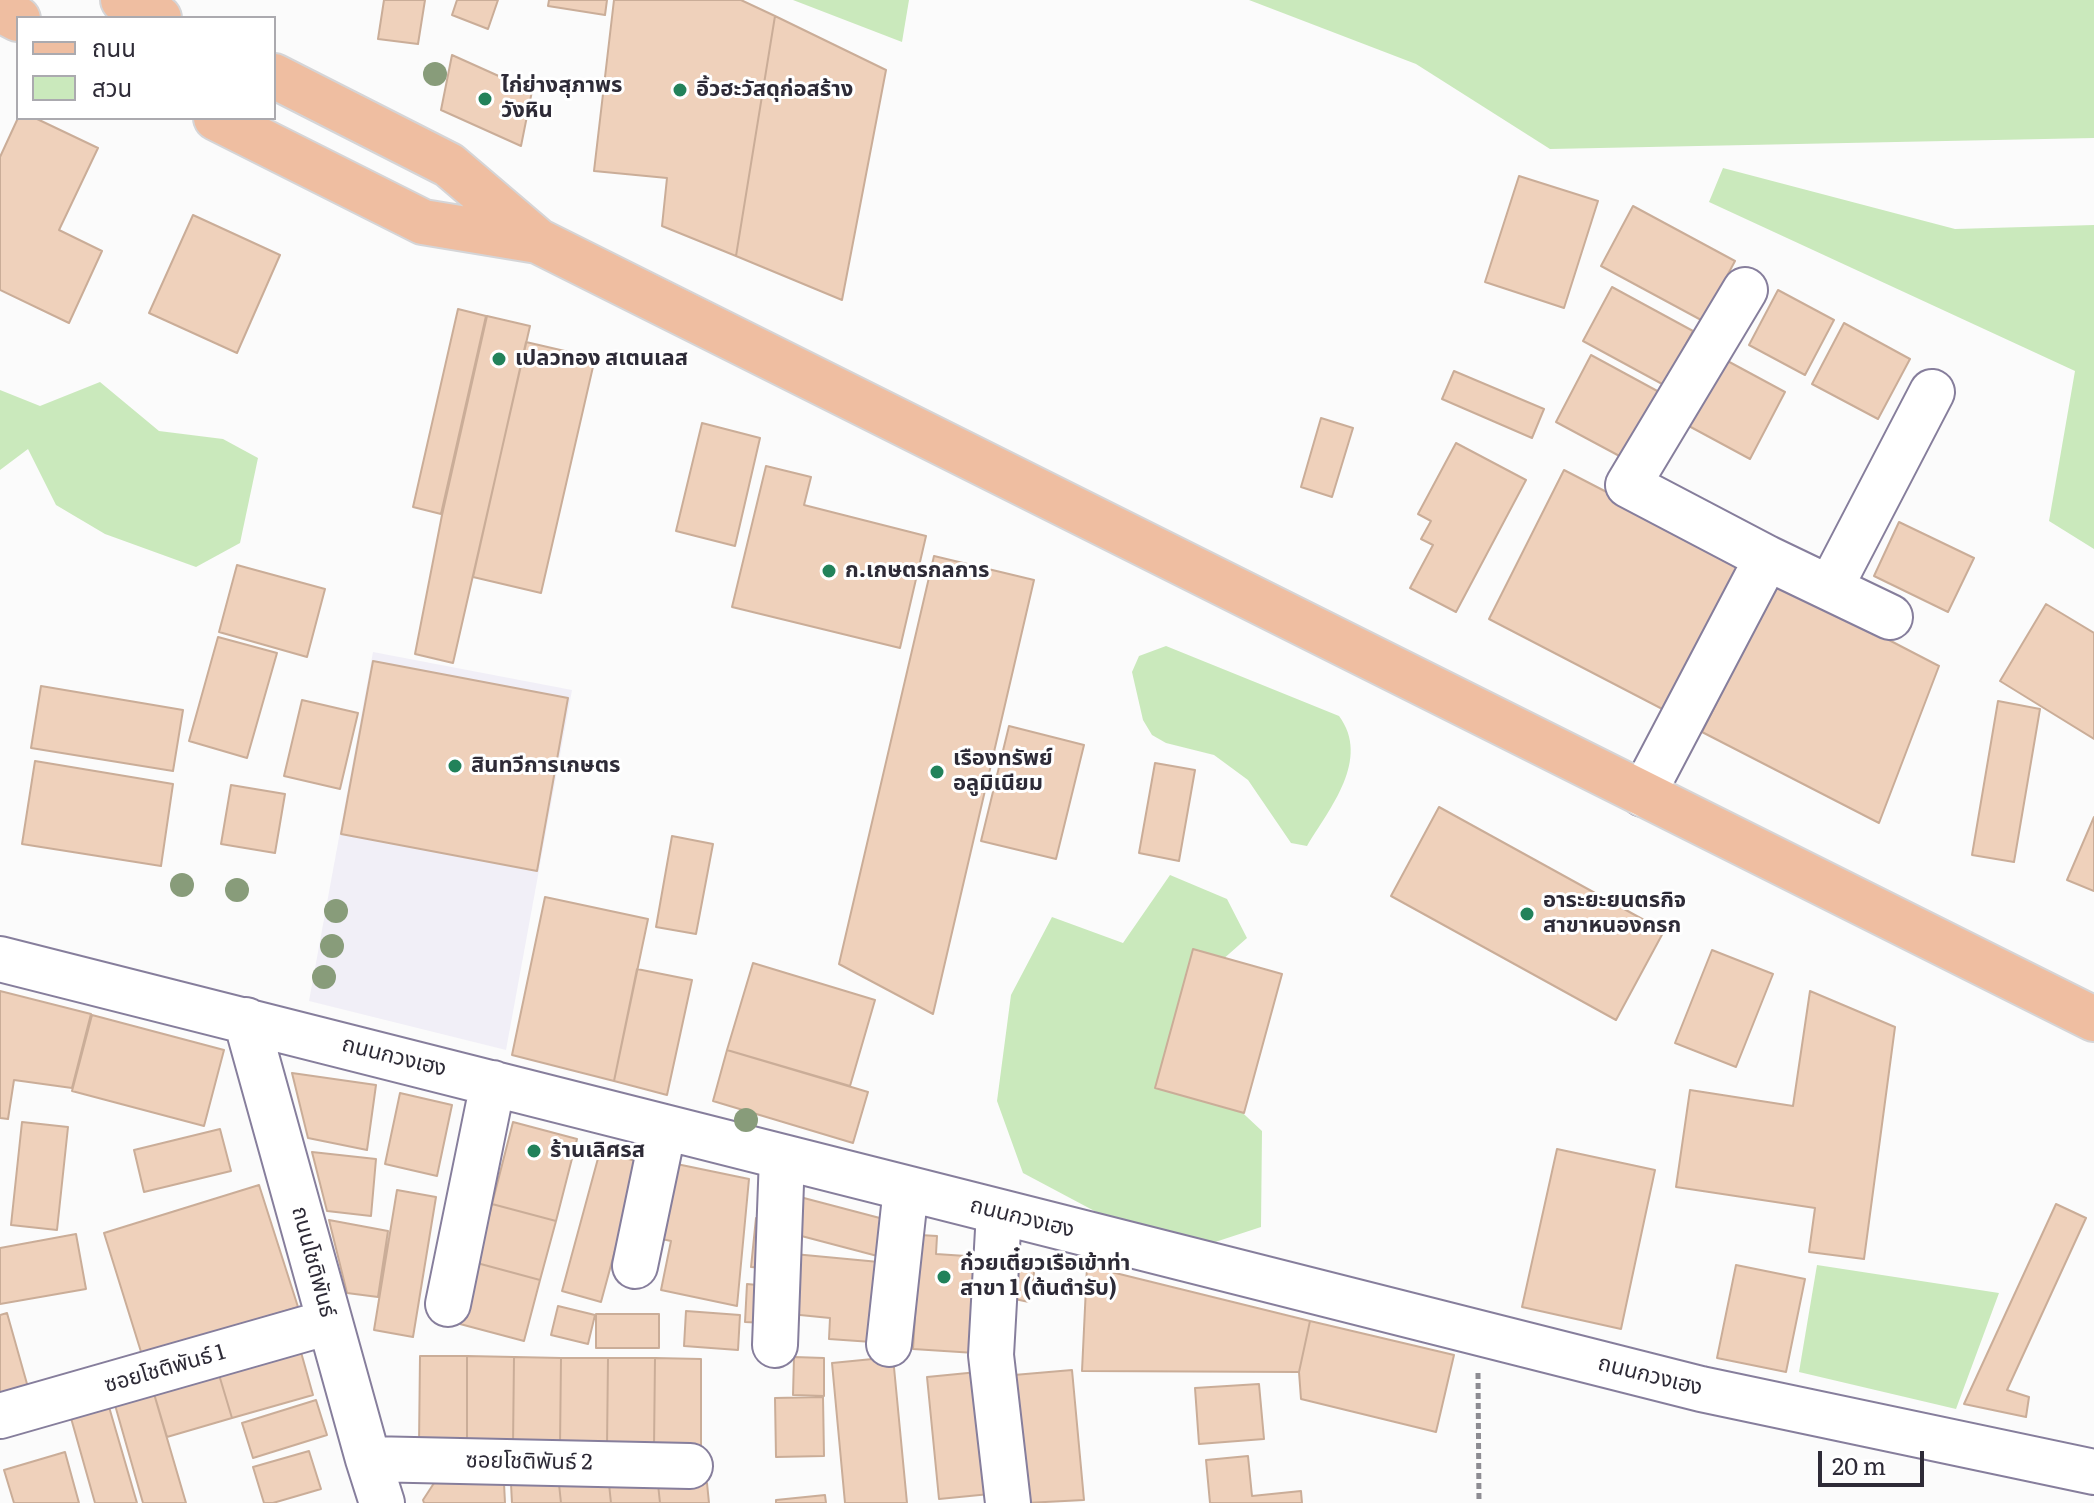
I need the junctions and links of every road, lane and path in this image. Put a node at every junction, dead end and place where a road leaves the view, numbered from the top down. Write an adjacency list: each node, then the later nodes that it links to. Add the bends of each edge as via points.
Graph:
1 (123, 0): 2 (main road)
2 (155, 16)
3 (276, 77): 5 (main road, via 449,165)
4 (220, 120): 5 (main road, via 423,222)
5 (538, 241): 11 (main road)
6 (1745, 290): 8 (street, via 1628,485)
7 (1932, 392): 9 (street)
8 (1767, 558): 9 (street); 11 (street)
9 (1830, 588): 10 (street)
10 (1890, 617)
11 (1643, 794): 13 (main road)
12 (0, 959): 14 (street, ถนนกวงเฮง)
13 (2094, 1019)
14 (246, 1020): 15 (street, ถนนกวงเฮง); 22 (street, ถนนโชติพันธ์)
15 (493, 1083): 16 (street, ถนนกวงเฮง); 21 (street)
16 (664, 1127): 17 (street, ถนนกวงเฮง); 20 (street)
17 (782, 1157): 18 (street, ถนนกวงเฮง); 24 (street)
18 (906, 1188): 19 (street, ถนนกวงเฮง); 23 (street)
19 (999, 1212): 25 (street, ถนนกวงเฮง); 31 (street, via 991,1355)
20 (635, 1266)
21 (448, 1304)
22 (329, 1322): 26 (street, ซอยโชติพันธ์ 1); 27 (street, ถนนโชติพันธ์)
23 (889, 1344)
24 (775, 1345)
25 (1480, 1351): 29 (street, ถนนกวงเฮง, via 1701,1389); 32 (path)
26 (0, 1416)
27 (368, 1459): 28 (street, ซอยโชติพันธ์ 2); 30 (street, ถนนโชติพันธ์)
28 (690, 1466)
29 (2094, 1472)
30 (382, 1503)
31 (1008, 1503)
32 (1479, 1503)

